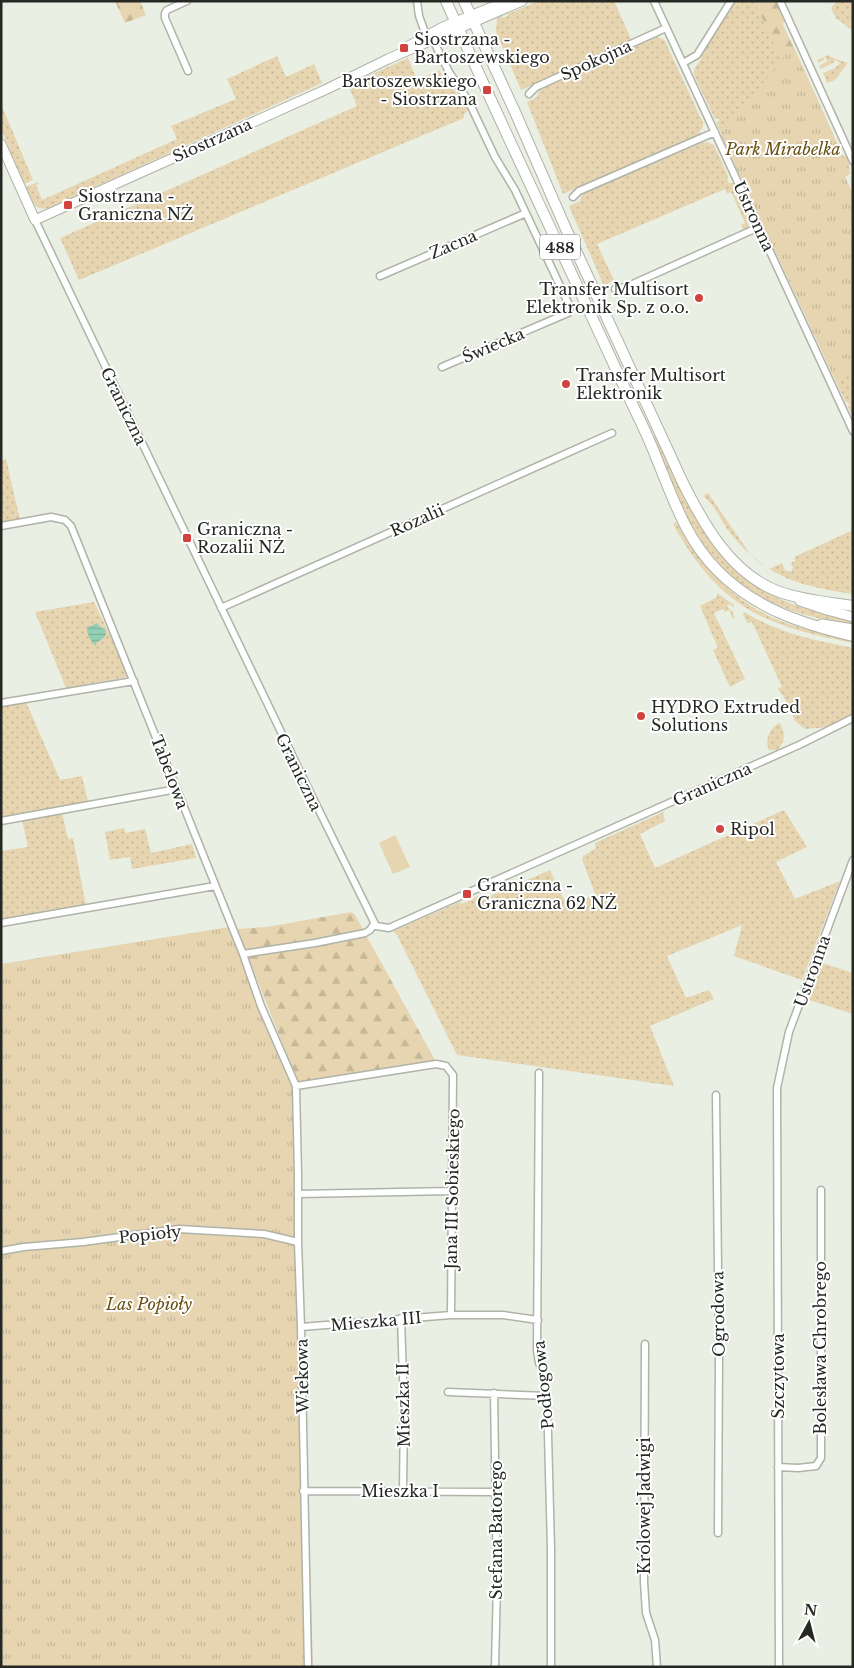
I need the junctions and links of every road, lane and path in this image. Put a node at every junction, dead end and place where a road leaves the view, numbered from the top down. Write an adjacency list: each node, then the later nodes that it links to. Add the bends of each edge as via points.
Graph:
1 (187, 1): 15 (street, via 167,10 165,18)
2 (417, 1): 13 (street, via 419,16)
3 (446, 1): 11 (main road, 488)
4 (464, 1): 10 (main road, 488)
5 (507, 1): 10 (street, Siostrzana)
6 (522, 1): 10 (street, Siostrzana)
7 (654, 1): 12 (street, Ustronna)
8 (731, 1): 14 (street, via 696,55)
9 (780, 1): 19 (street)
10 (472, 19): 11 (street, Siostrzana); 30 (main road, 488, via 692,502 726,553 756,579)
11 (457, 25): 13 (street, Siostrzana); 34 (main road, 488, via 638,415 689,533 709,562 736,588 771,610)
12 (666, 28): 14 (street, Ustronna); 16 (street, Spokojna, via 536,87)
13 (430, 38): 21 (street, via 468,100); 22 (street, Siostrzana, via 327,89)
14 (682, 63): 17 (street, Ustronna)
15 (188, 71)
16 (529, 94)
17 (715, 132): 20 (street, via 579,191); 23 (street, Ustronna)
18 (1, 144): 22 (street, Graniczna)
19 (853, 161)
20 (572, 197)
21 (526, 213): 24 (street, Zacna); 26 (street, Świecka, via 570,310)
22 (35, 220): 32 (street, Graniczna)
23 (759, 227): 25 (street); 27 (street, Ustronna)
24 (380, 276)
25 (615, 289)
26 (442, 368)
27 (853, 431)
28 (612, 433): 32 (street, Rozalii)
29 (1, 526): 37 (street, Tabelowa, via 51,517 69,523)
30 (780, 592): 31 (main road, 488); 33 (street, via 812,606)
31 (853, 606)
32 (221, 608): 45 (street, Graniczna)
33 (853, 617)
34 (806, 624): 35 (street); 36 (main road, 488)
35 (853, 629)
36 (853, 636)
37 (134, 681): 38 (street); 40 (street, Tabelowa)
38 (1, 703)
39 (853, 718): 45 (street, Graniczna, via 791,749 389,928)
40 (177, 789): 41 (street); 43 (street, Tabelowa)
41 (1, 821)
42 (853, 860): 48 (street, Ustronna, via 789,1032)
43 (215, 886): 44 (street); 46 (street, Tabelowa)
44 (1, 923)
45 (374, 924): 46 (street, via 365,933)
46 (244, 954): 49 (street, Tabelowa, via 260,1006)
47 (539, 1074): 58 (street, Podłogowa)
48 (777, 1084): 64 (street, Szczytowa)
49 (296, 1086): 52 (street, Jana III Sobieskiego, via 436,1064 446,1066 453,1075); 53 (street, Wiekowa)
50 (716, 1095): 68 (street, Ogrodowa)
51 (821, 1190): 64 (street, Bolesława Chrobrego, via 821,1458 816,1466)
52 (451, 1191): 53 (street); 56 (street, Jana III Sobieskiego)
53 (298, 1194): 54 (street, Wiekowa)
54 (298, 1242): 55 (street, Popioły, via 264,1234 179,1229); 59 (street, Wiekowa)
55 (1, 1251)
56 (451, 1314): 57 (street, Mieszka III); 58 (street, Mieszka III, via 503,1315)
57 (401, 1318): 59 (street, Mieszka III); 66 (street, Mieszka II)
58 (538, 1320): 63 (street, Podłogowa, via 537,1350)
59 (302, 1327): 65 (street, Wiekowa)
60 (645, 1344): 72 (street, Królowej Jadwigi, via 644,1582 646,1613 655,1640)
61 (448, 1392): 62 (street)
62 (494, 1393): 63 (street); 67 (street, Stefana Batorego)
63 (547, 1396): 71 (street, Podłogowa)
64 (778, 1467): 73 (street, Szczytowa)
65 (304, 1490): 66 (street, Mieszka I); 69 (street, Wiekowa)
66 (403, 1491): 67 (street, Mieszka I)
67 (496, 1492): 70 (street, Stefana Batorego)
68 (718, 1533)
69 (308, 1667)
70 (494, 1667)
71 (550, 1667)
72 (657, 1667)
73 (779, 1667)

